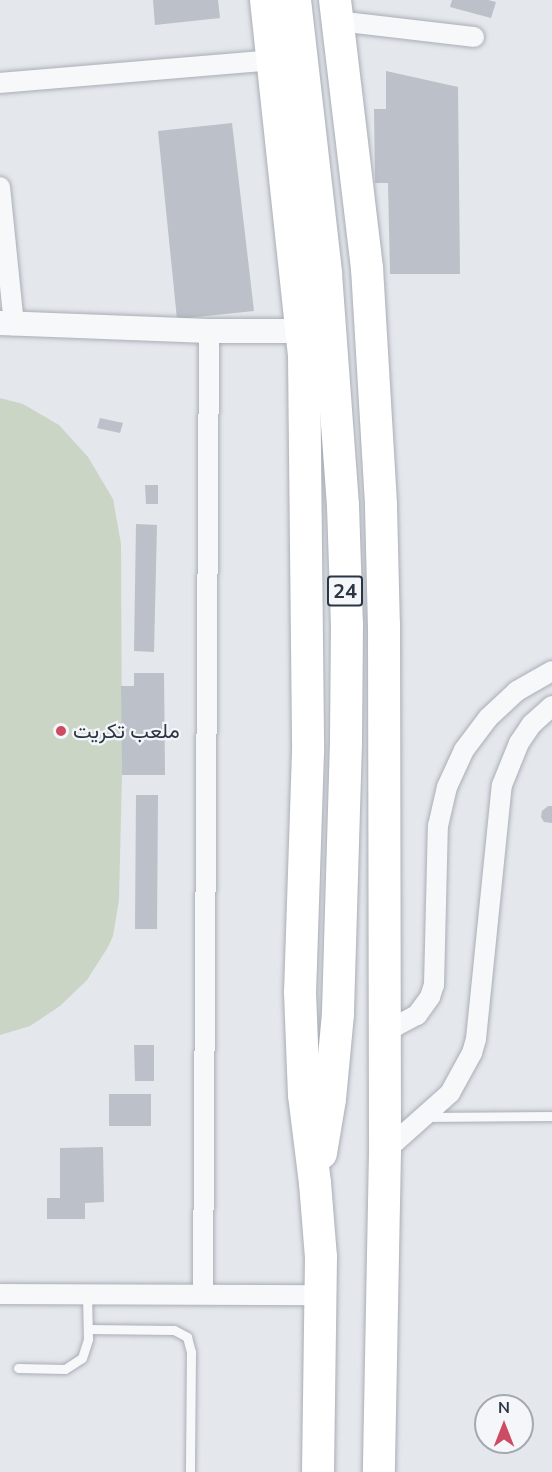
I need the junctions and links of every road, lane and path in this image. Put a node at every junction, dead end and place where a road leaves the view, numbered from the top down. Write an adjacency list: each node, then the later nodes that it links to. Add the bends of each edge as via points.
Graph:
1 (266, 0): 5 (main road)
2 (295, 0): 17 (main road, 24, via 328,297 343,506 346,624 338,1014 330,1099)
3 (337, 11): 4 (street); 13 (main road, via 367,268 380,494)
4 (474, 38)
5 (273, 60): 6 (street); 10 (main road)
6 (0, 83)
7 (0, 187): 8 (street)
8 (7, 324): 9 (street)
9 (209, 331): 10 (street); 18 (street)
10 (302, 331): 17 (main road, via 308,752 300,992 304,1095)
11 (552, 671): 13 (street, via 517,691 488,718 464,750 447,787 438,826 434,985 417,1015)
12 (552, 706): 15 (street, via 519,743 502,785 472,1053 459,1081)
13 (385, 1027): 16 (main road)
14 (552, 1116): 15 (lane)
15 (425, 1117): 16 (street)
16 (385, 1151): 26 (main road)
17 (315, 1183): 21 (main road)
18 (203, 1293): 20 (street); 21 (street)
19 (0, 1294): 20 (street)
20 (87, 1294): 22 (lane)
21 (321, 1295): 25 (main road)
22 (88, 1329): 23 (lane, via 87,1349 75,1365 65,1369); 24 (lane, via 174,1330 187,1337 191,1352)
23 (18, 1368)
24 (190, 1472)
25 (318, 1472)
26 (379, 1472)

